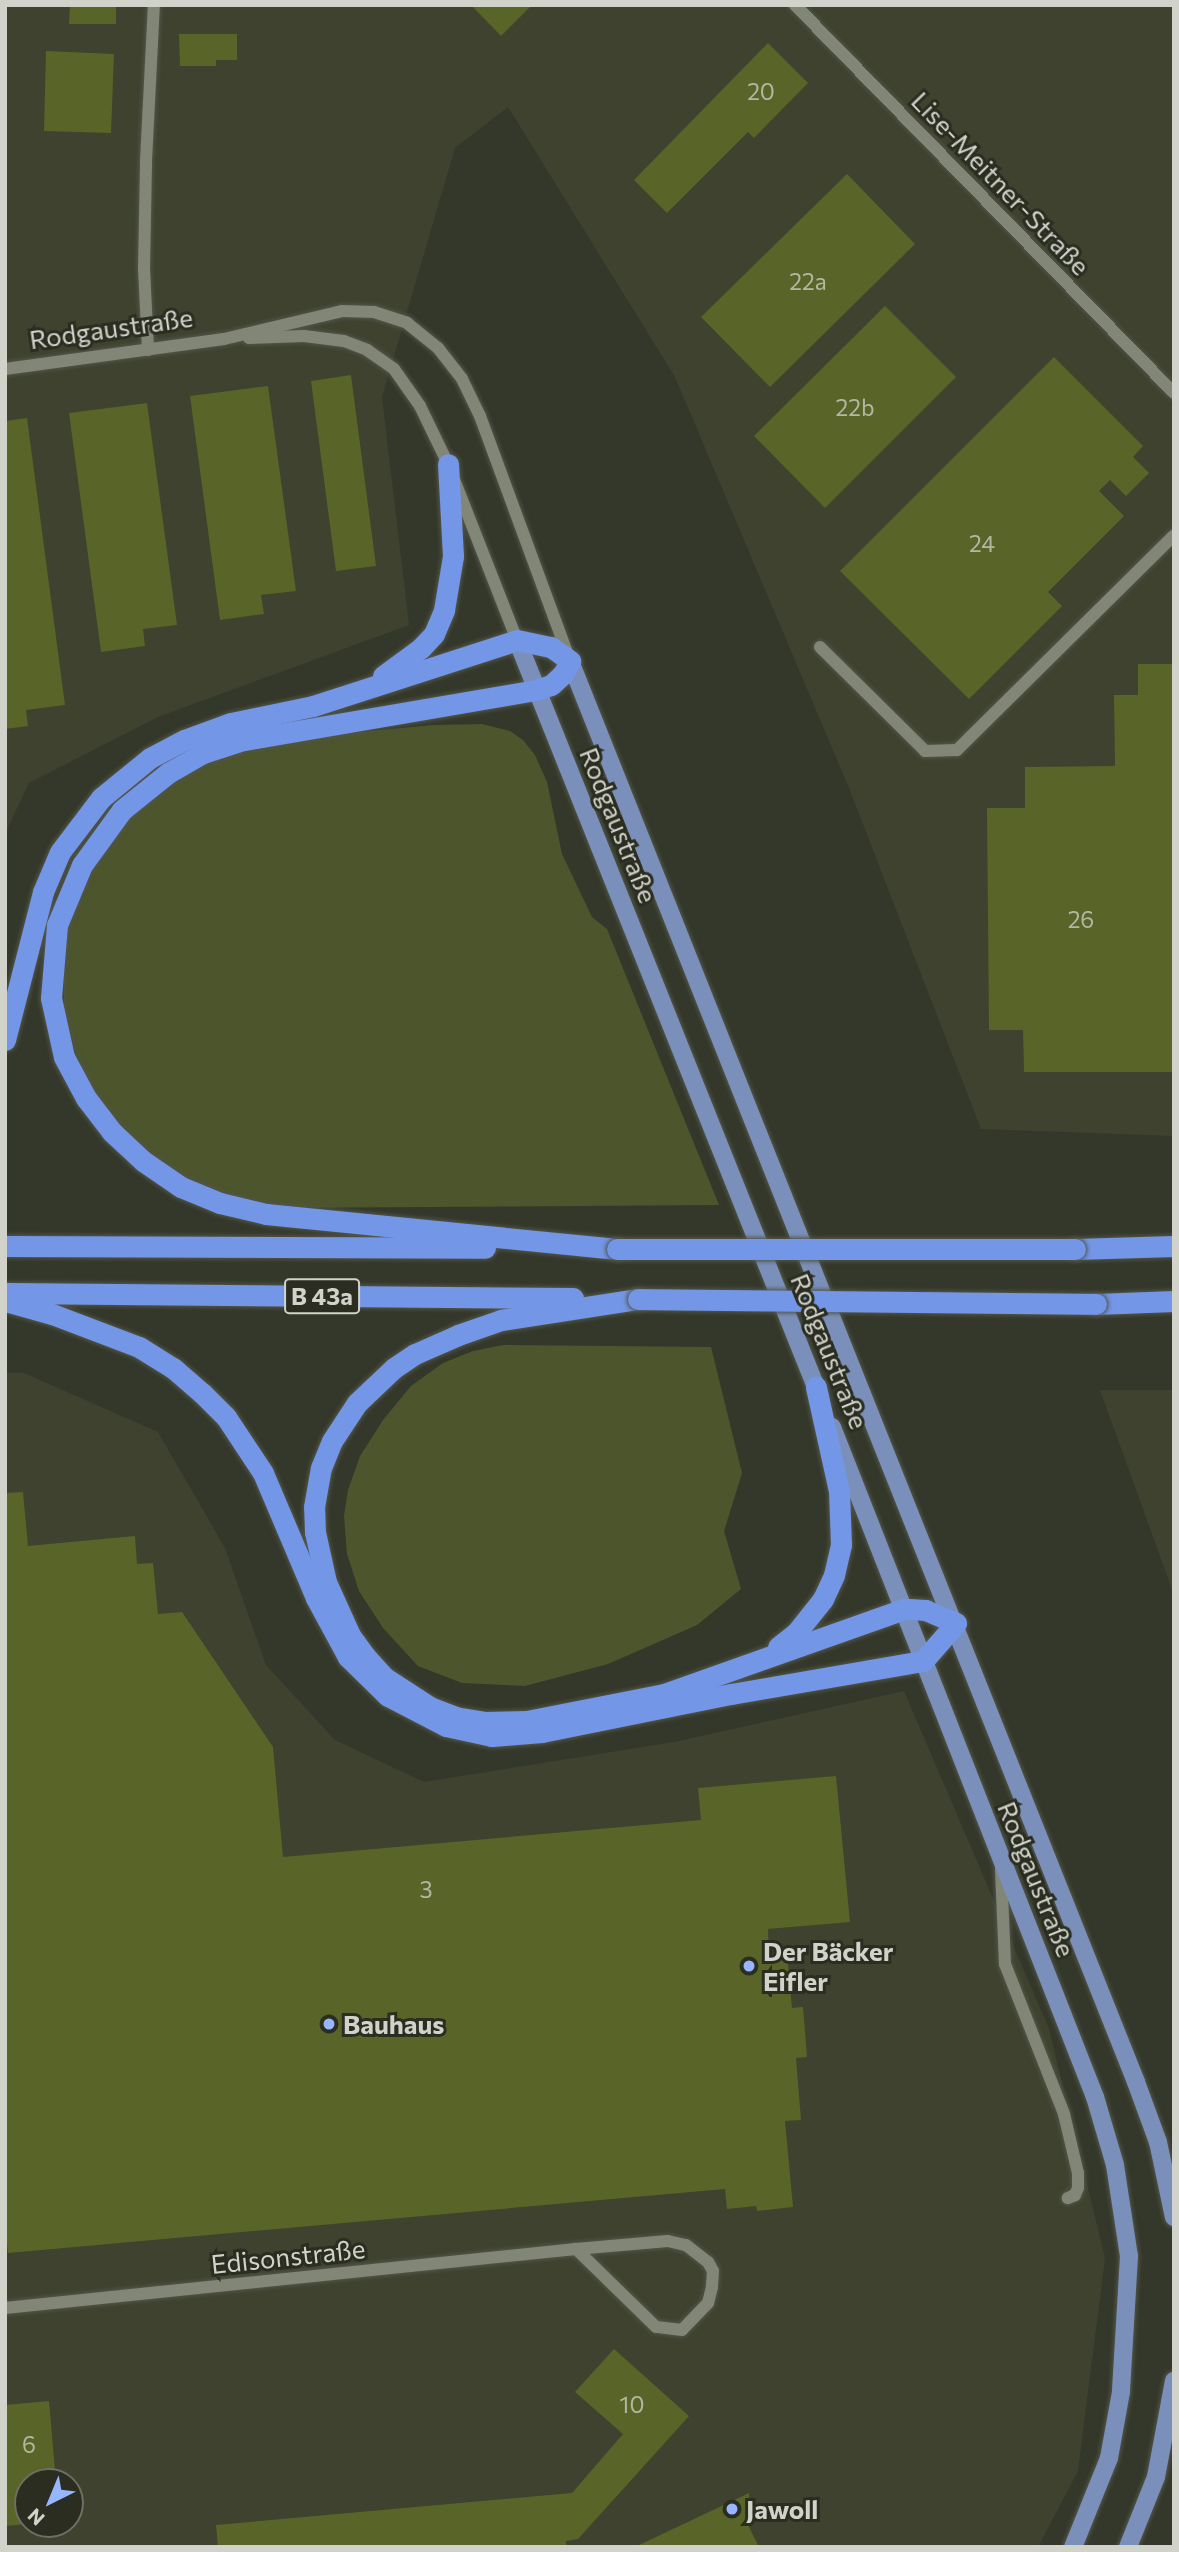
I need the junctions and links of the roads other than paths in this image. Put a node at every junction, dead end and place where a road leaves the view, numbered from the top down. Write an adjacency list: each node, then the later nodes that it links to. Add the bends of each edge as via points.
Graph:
1 (154, 5): 4 (street, via 146,175)
2 (795, 5): 6 (street, Lise-Meitner-Straße)
3 (224, 339): 4 (street, Rodgaustraße); 7 (street, Rodgaustraße, via 304,336 367,349 407,384); 11 (street, Rodgaustraße, via 342,311 374,312 407,323 438,348 462,379 480,416)
4 (148, 350): 5 (street, Rodgaustraße)
5 (5, 369)
6 (1174, 393)
7 (448, 464): 9 (street, Rodgaustraße); 13 (highway, via 453,556 444,610 421,648)
8 (1174, 535): 10 (street, via 957,750 925,751)
9 (517, 640): 11 (highway, via 551,647); 12 (main road, Rodgaustraße); 13 (highway)
10 (820, 647)
11 (570, 661): 12 (highway, via 551,685); 24 (main road, Rodgaustraße)
12 (536, 690): 17 (highway, via 243,740 203,753 168,773 122,810 82,865 57,925 51,998 64,1057 86,1098 135,1154 181,1187 220,1203 266,1213); 22 (main road, Rodgaustraße)
13 (355, 692): 14 (highway, via 231,723 184,740 150,758 101,798 60,852 43,892)
14 (5, 1040)
15 (5, 1246): 17 (highway, B 43a)
16 (1174, 1246): 17 (highway, B 43a, bridge)
17 (617, 1249)
18 (5, 1293): 19 (highway, B 43a)
19 (638, 1299): 21 (highway, B 43a, bridge); 25 (highway, via 501,1320 415,1354 374,1385 342,1423 321,1468 314,1520 326,1582 350,1635 384,1678 430,1707 456,1717 527,1721 664,1694)
20 (5, 1301): 26 (highway, via 139,1347 202,1393 226,1418 263,1473 316,1598 348,1657 388,1696 446,1727 492,1736 542,1732)
21 (1174, 1301)
22 (816, 1387): 23 (main road, Rodgaustraße); 25 (highway, via 839,1491 841,1545 823,1599 796,1633)
23 (904, 1609): 24 (highway, via 926,1611); 25 (highway); 26 (main road, Rodgaustraße)
24 (956, 1623): 26 (highway); 29 (main road, Rodgaustraße, via 1136,2082 1158,2142)
25 (766, 1656)
26 (923, 1661): 27 (main road, Rodgaustraße)
27 (1001, 1858): 28 (street, via 1005,1964 1064,2114 1078,2173 1078,2188); 33 (main road, Rodgaustraße, via 1095,2097 1115,2165 1129,2256 1121,2392 1109,2458)
28 (1068, 2198)
29 (1174, 2217)
30 (576, 2249): 30 (street, Edisonstraße, via 656,2327 681,2330 708,2303 713,2271 700,2253 686,2245 668,2241); 31 (street, Edisonstraße)
31 (5, 2308)
32 (1174, 2381): 34 (main road, via 1156,2477)
33 (1073, 2547)
34 (1128, 2547)

